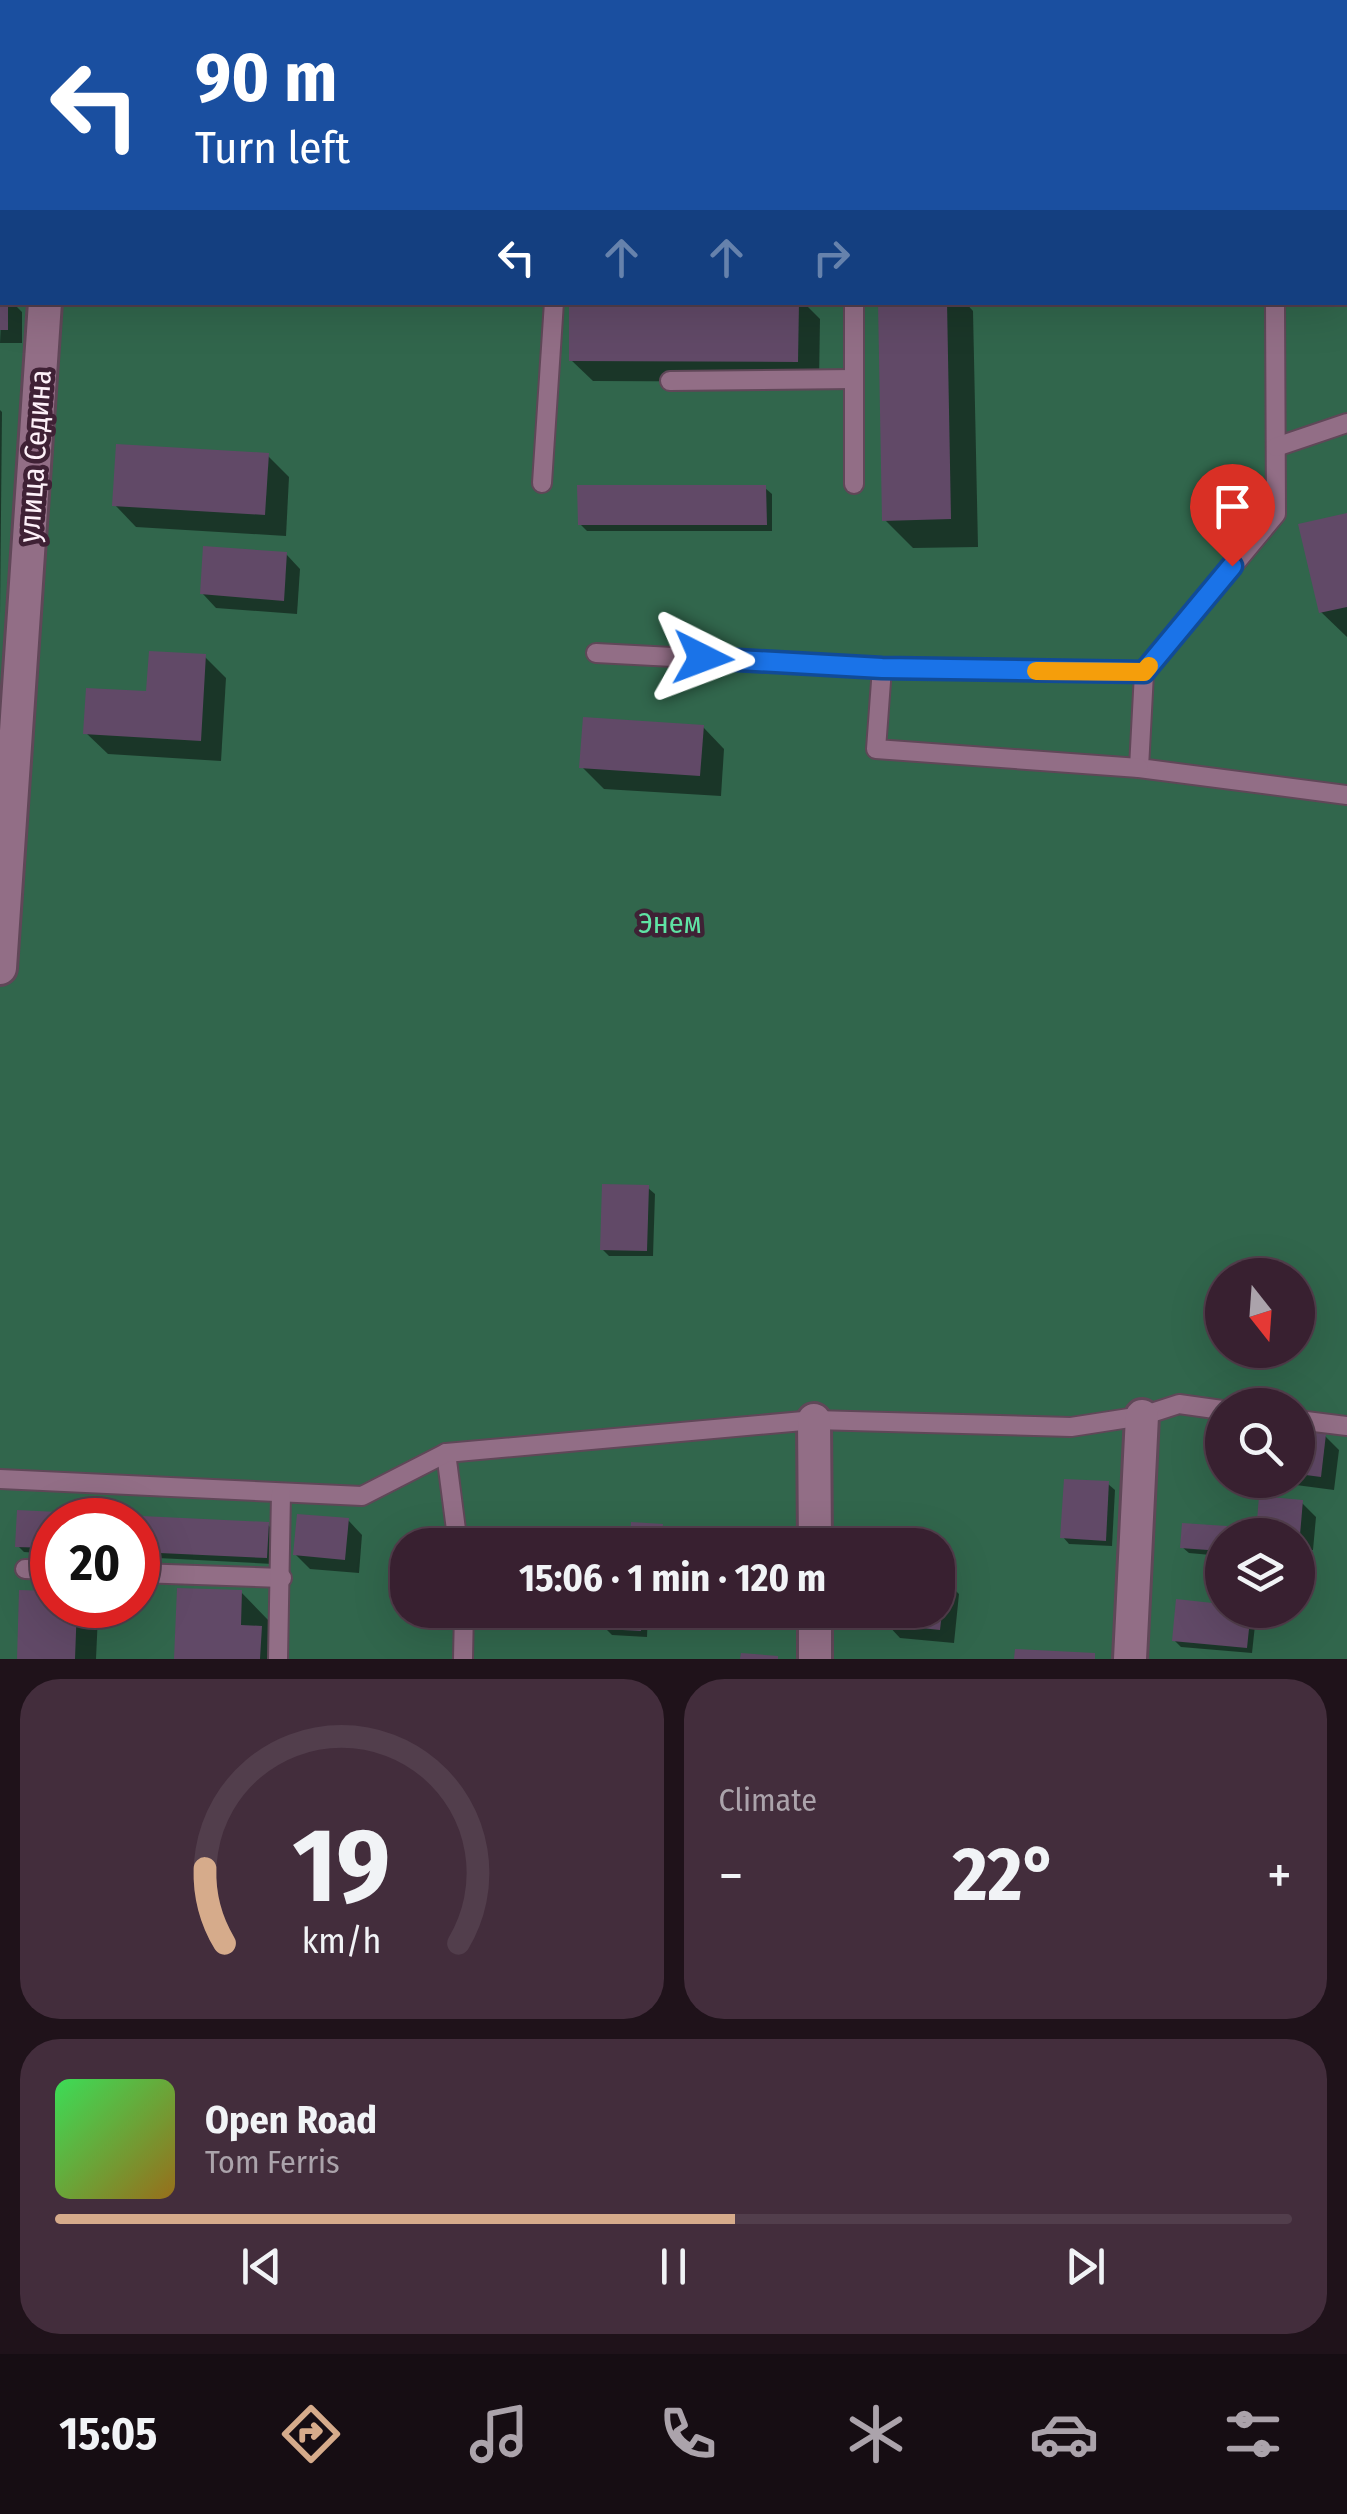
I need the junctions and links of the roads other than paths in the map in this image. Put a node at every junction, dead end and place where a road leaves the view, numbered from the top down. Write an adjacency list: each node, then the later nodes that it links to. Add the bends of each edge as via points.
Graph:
1 (45, 305): 16 (street, улица Седина)
2 (554, 305): 9 (lane)
3 (854, 305): 5 (lane)
4 (1276, 305): 8 (lane)
5 (854, 379): 6 (lane); 10 (lane)
6 (670, 381)
7 (1347, 422): 8 (lane)
8 (1276, 447): 13 (lane, via 1276,514)
9 (542, 482)
10 (854, 484)
11 (596, 652): 12 (lane)
12 (882, 668): 13 (lane); 14 (lane, via 876,749)
13 (1144, 672): 14 (lane)
14 (1139, 768): 15 (lane)
15 (1347, 795)
16 (0, 968)
17 (1205, 1408): 18 (lane, via 1179,1404)
18 (1142, 1416): 19 (lane, via 1070,1426); 36 (street)
19 (814, 1420): 22 (lane); 26 (street)
20 (1315, 1422): 21 (lane)
21 (1347, 1426)
22 (446, 1453): 24 (lane, via 362,1496); 25 (lane)
23 (0, 1478): 24 (lane)
24 (281, 1493): 30 (lane)
25 (456, 1528)
26 (815, 1528)
27 (25, 1569): 28 (lane)
28 (30, 1569)
29 (160, 1574): 30 (lane)
30 (282, 1578): 33 (lane)
31 (464, 1628): 34 (lane)
32 (815, 1628): 35 (street)
33 (278, 1659)
34 (463, 1659)
35 (816, 1659)
36 (1130, 1659)

